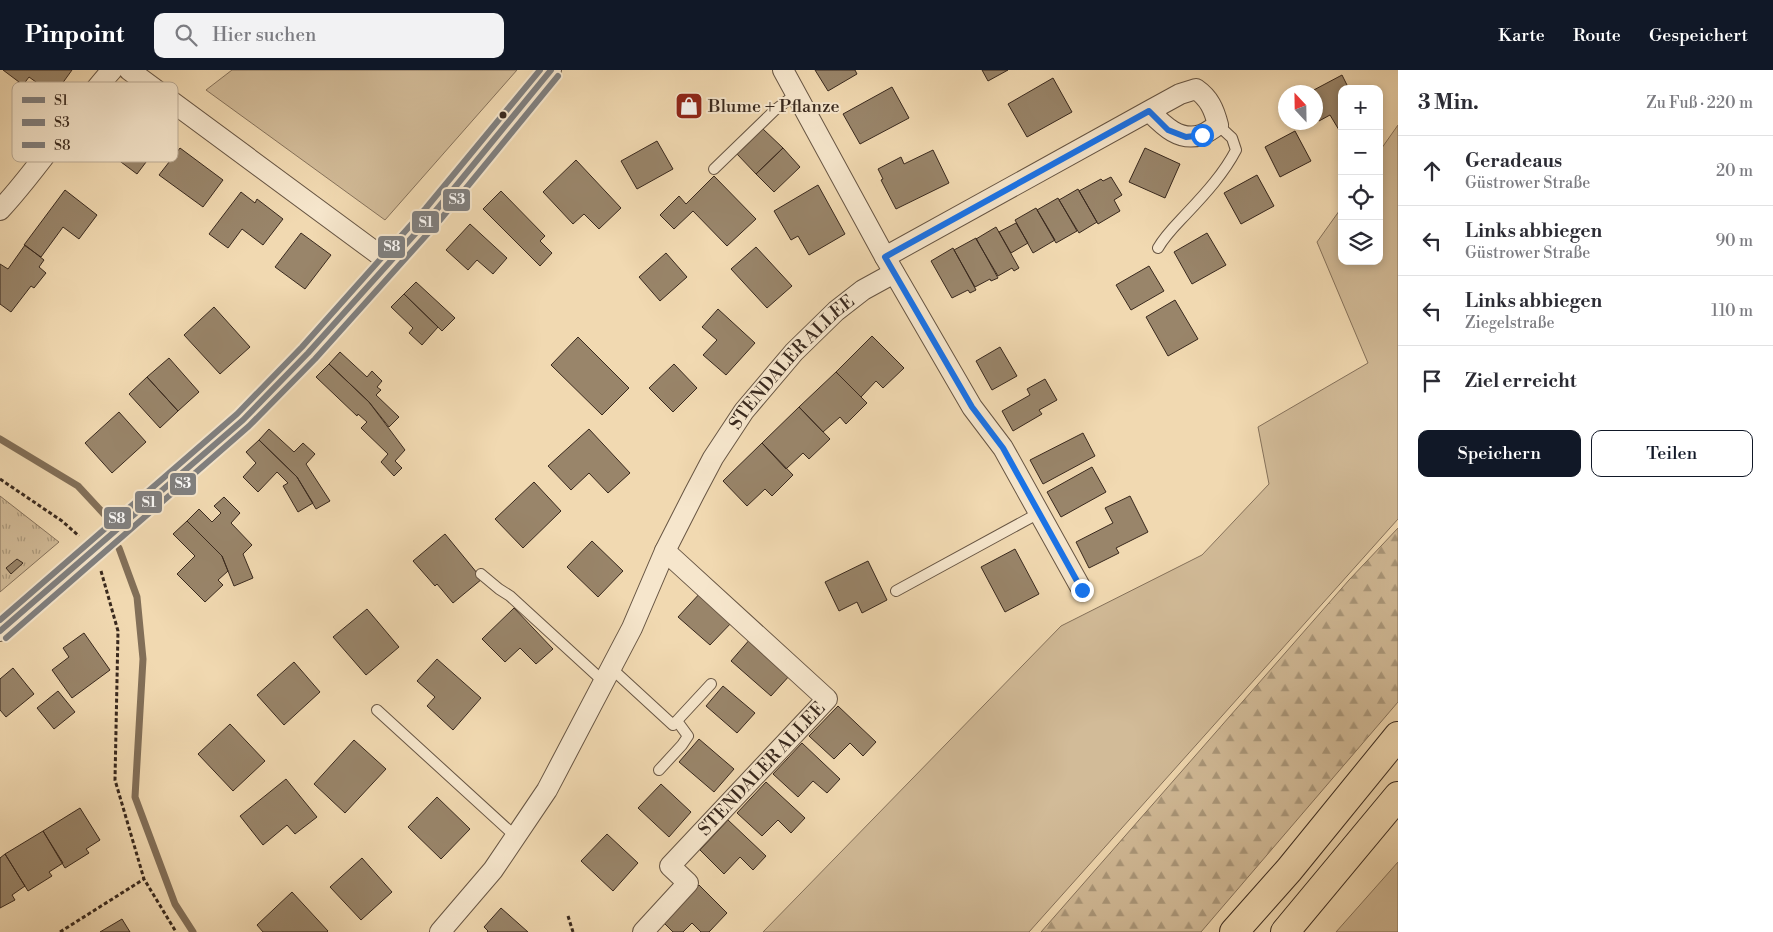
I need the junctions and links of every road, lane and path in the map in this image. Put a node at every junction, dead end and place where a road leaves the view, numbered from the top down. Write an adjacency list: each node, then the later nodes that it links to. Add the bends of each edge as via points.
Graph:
1 (112, 70): 5 (street)
2 (130, 70): 6 (street)
3 (551, 70): 15 (street, via 433,214)
4 (783, 70): 7 (street)
5 (101, 82)
6 (146, 82)
7 (796, 94): 12 (lane); 16 (street)
8 (178, 106): 15 (street)
9 (1149, 111): 10 (street, via 1168,130 1186,137 1202,135); 10 (street, STENDALER ALLEE, via 1196,89 1206,96); 16 (street, STENDALER ALLEE)
10 (1218, 124): 14 (lane, via 1232,138 1236,150 1220,175 1164,236)
11 (40, 162): 13 (street)
12 (714, 169)
13 (0, 210)
14 (1158, 248)
15 (389, 262): 19 (street, via 243,420)
16 (890, 265): 18 (street, via 972,407 1003,448); 20 (street, STENDALER ALLEE, via 794,352 744,411 714,458)
17 (0, 480): 19 (path, via 62,521)
18 (1039, 513): 22 (street); 23 (lane)
19 (95, 550): 24 (street); 33 (path, via 118,631 115,780)
20 (665, 551): 25 (street, STENDALER ALLEE, via 632,628); 39 (street, STENDALER ALLEE, via 827,699 670,866 688,883)
21 (481, 574): 25 (lane)
22 (1082, 590)
23 (896, 591)
24 (0, 631)
25 (607, 675): 28 (lane, via 673,725); 32 (street, STENDALER ALLEE, via 547,790)
26 (711, 684): 28 (lane)
27 (376, 710): 32 (lane)
28 (677, 721): 30 (lane, via 688,736)
29 (1398, 736): 40 (highway)
30 (659, 770)
31 (1398, 796): 41 (highway)
32 (515, 836): 37 (street, STENDALER ALLEE, via 493,870)
33 (144, 879): 35 (path); 36 (path)
34 (568, 916): 38 (path)
35 (60, 932)
36 (176, 932)
37 (440, 932)
38 (573, 932)
39 (644, 932)
40 (1234, 932)
41 (1285, 932)

